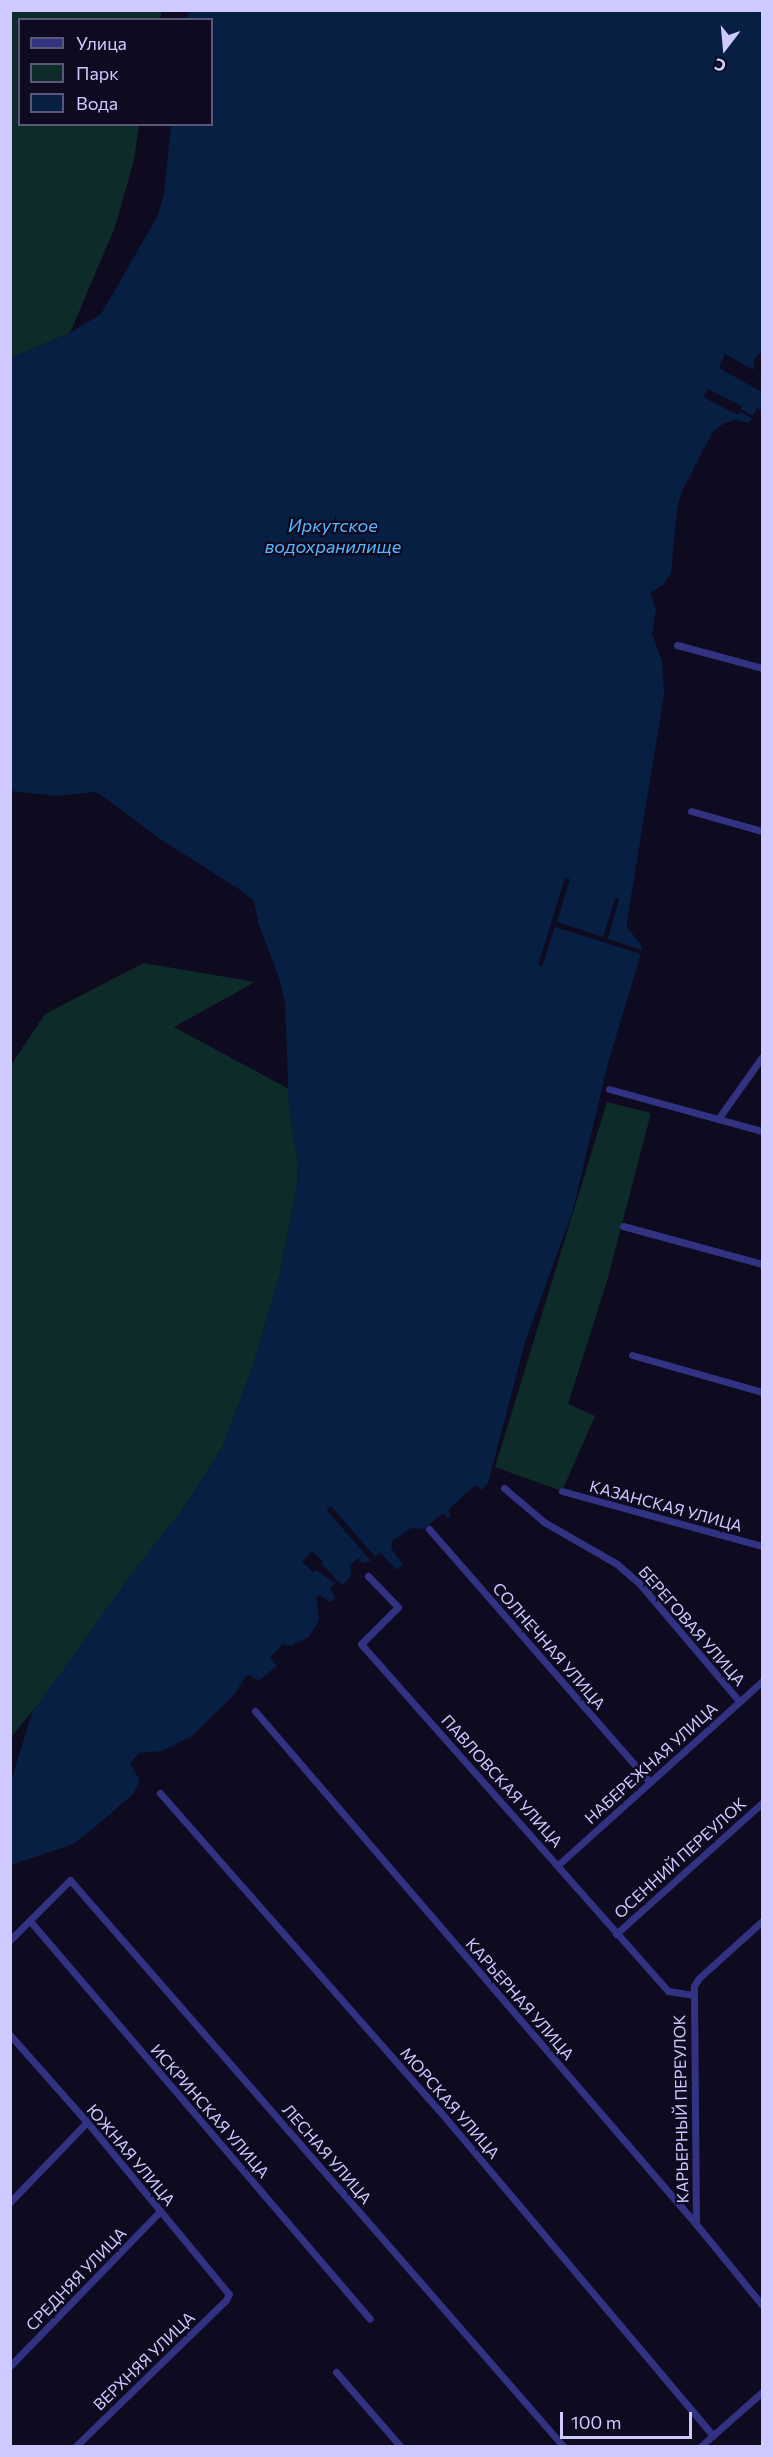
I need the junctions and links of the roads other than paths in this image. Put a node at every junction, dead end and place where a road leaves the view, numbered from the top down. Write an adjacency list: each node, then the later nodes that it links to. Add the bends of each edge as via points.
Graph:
1 (677, 645): 2 (street)
2 (762, 668)
3 (691, 811): 4 (street)
4 (762, 831)
5 (762, 1057): 7 (street)
6 (609, 1089): 7 (street)
7 (718, 1119): 8 (street)
8 (762, 1131)
9 (623, 1226): 10 (street)
10 (762, 1264)
11 (632, 1355): 12 (street)
12 (762, 1392)
13 (504, 1488): 19 (street, БЕРЕГОВАЯ УЛИЦА, via 544,1522 617,1564 639,1583)
14 (562, 1491): 16 (street, КАЗАНСКАЯ УЛИЦА)
15 (429, 1528): 21 (street, СОЛНЕЧНАЯ УЛИЦА)
16 (762, 1546)
17 (368, 1576): 24 (street, ПАВЛОВСКАЯ УЛИЦА, via 398,1606 361,1644)
18 (762, 1681): 19 (street, НАБЕРЕЖНАЯ УЛИЦА)
19 (739, 1701): 21 (street, НАБЕРЕЖНАЯ УЛИЦА)
20 (255, 1711): 34 (street, КАРЬЕРНАЯ УЛИЦА)
21 (650, 1782): 24 (street, НАБЕРЕЖНАЯ УЛИЦА)
22 (160, 1793): 41 (street, МОРСКАЯ УЛИЦА, via 438,2109)
23 (762, 1803): 27 (street, ОСЕННИЙ ПЕРЕУЛОК)
24 (558, 1865): 27 (street, ПАВЛОВСКАЯ УЛИЦА)
25 (30, 1921): 28 (street); 37 (street, ИСКРИНСКАЯ УЛИЦА); 44 (street, ЛЕСНАЯ УЛИЦА, via 70,1880)
26 (762, 1921): 29 (street, via 699,1978)
27 (616, 1934): 29 (street, ПАВЛОВСКАЯ УЛИЦА, via 668,1991)
28 (10, 1940)
29 (693, 1995): 34 (street, КАРЬЕРНЫЙ ПЕРЕУЛОК)
30 (10, 2035): 31 (street, ЮЖНАЯ УЛИЦА)
31 (87, 2122): 32 (street); 33 (street, ЮЖНАЯ УЛИЦА)
32 (10, 2202)
33 (160, 2211): 35 (street, ЮЖНАЯ УЛИЦА); 38 (street, СРЕДНЯЯ УЛИЦА)
34 (696, 2224): 36 (street, КАРЬЕРНАЯ УЛИЦА)
35 (229, 2294): 42 (street, ВЕРХНЯЯ УЛИЦА)
36 (762, 2305)
37 (370, 2319)
38 (10, 2366)
39 (336, 2372): 43 (street)
40 (762, 2392): 41 (street)
41 (713, 2436): 45 (street)
42 (76, 2446)
43 (400, 2446)
44 (563, 2446)
45 (701, 2446)

